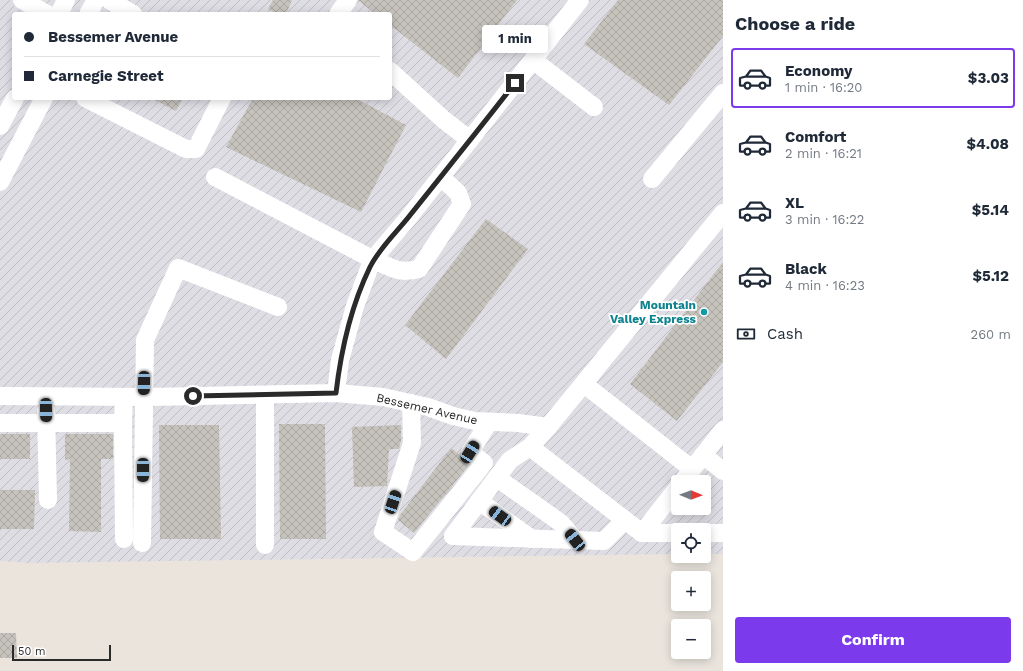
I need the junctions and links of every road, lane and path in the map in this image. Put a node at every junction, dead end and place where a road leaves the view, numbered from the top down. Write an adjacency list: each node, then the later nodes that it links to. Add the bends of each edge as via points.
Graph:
1 (22, 0): 7 (street)
2 (66, 0): 8 (street)
3 (96, 0): 9 (street)
4 (109, 0): 10 (street)
5 (348, 0): 11 (street)
6 (580, 0): 12 (street)
7 (44, 12)
8 (60, 12)
9 (89, 12)
10 (130, 12)
11 (339, 12)
12 (533, 60): 18 (street); 19 (street)
13 (392, 73): 19 (street)
14 (723, 92): 22 (street)
15 (43, 100): 23 (street)
16 (89, 100): 17 (street, via 186,150 196,149)
17 (221, 100)
18 (594, 107)
19 (470, 140): 21 (street)
20 (215, 177): 25 (street)
21 (441, 177): 25 (street); 25 (street, via 458,193 462,204 420,268 400,272)
22 (652, 179)
23 (0, 182)
24 (723, 213): 27 (street)
25 (374, 260): 28 (street, via 355,306 340,360)
26 (278, 307): 33 (street, via 178,268 145,340)
27 (584, 384): 39 (street); 44 (street)
28 (336, 393): 29 (street, Bessemer Avenue); 34 (street, Bessemer Avenue, via 383,397)
29 (264, 395): 33 (street, Bessemer Avenue); 59 (street)
30 (0, 396): 31 (street, Bessemer Avenue)
31 (46, 397): 32 (street, Bessemer Avenue); 37 (street)
32 (124, 397): 33 (street, Bessemer Avenue); 38 (street)
33 (144, 397): 58 (street)
34 (411, 403): 35 (street, Bessemer Avenue, via 453,416); 35 (street, via 412,443 383,532 413,552 484,463 470,452)
35 (489, 422): 39 (street, Bessemer Avenue)
36 (0, 423): 37 (street)
37 (46, 423): 38 (street); 48 (street)
38 (123, 423): 56 (street)
39 (548, 427): 41 (street)
40 (723, 430): 42 (street)
41 (530, 447): 46 (street, via 510,460); 50 (street)
42 (703, 455): 43 (street); 45 (street)
43 (723, 471)
44 (686, 475)
45 (688, 475)
46 (497, 478): 49 (street); 57 (street, via 561,523)
47 (671, 496): 51 (street)
48 (48, 500)
49 (480, 501): 55 (street); 55 (street, via 453,536)
50 (625, 520): 51 (street); 57 (street, via 604,541)
51 (642, 533): 52 (street)
52 (671, 533)
53 (711, 533): 54 (street)
54 (723, 533)
55 (532, 538): 57 (street)
56 (124, 539)
57 (575, 540)
58 (142, 543)
59 (265, 545)

